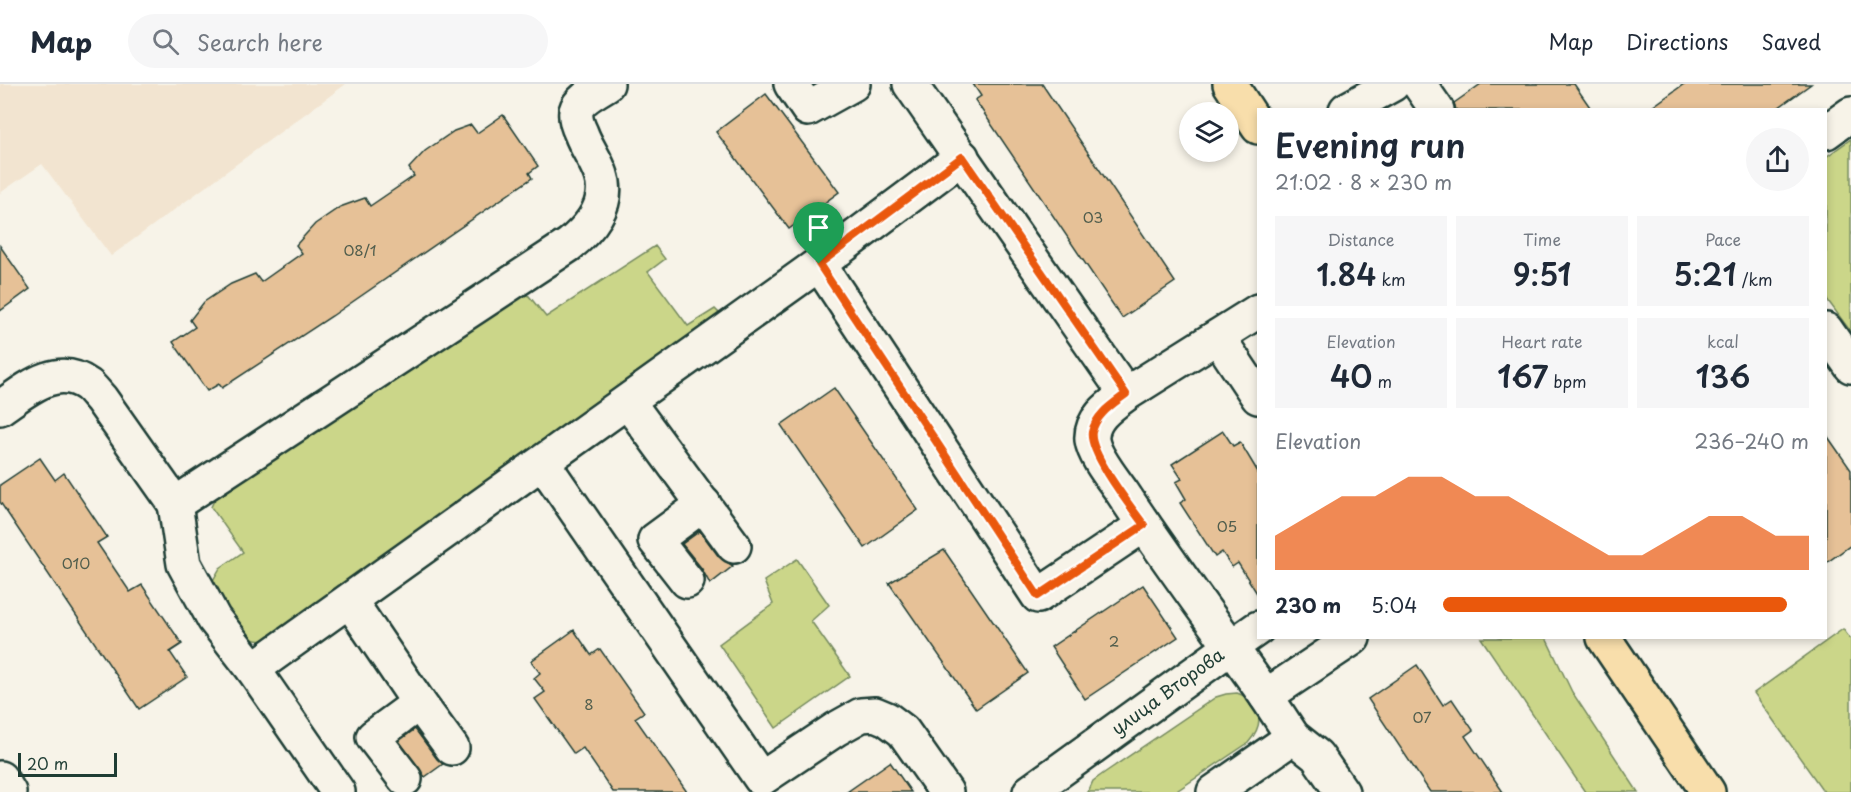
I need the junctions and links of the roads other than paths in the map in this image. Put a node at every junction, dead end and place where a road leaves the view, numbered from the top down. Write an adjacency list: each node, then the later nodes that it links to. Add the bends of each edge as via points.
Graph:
1 (607, 84): 24 (street, via 576,110 577,124 604,190 601,207 585,232)
2 (790, 84): 3 (street, via 808,109)
3 (853, 84)
4 (910, 84): 13 (street)
5 (1230, 84): 11 (main road)
6 (1393, 84): 8 (street)
7 (1419, 84): 9 (street)
8 (1350, 108)
9 (1436, 108)
10 (1851, 114): 12 (street)
11 (1257, 125)
12 (1827, 131)
13 (962, 157): 14 (street); 19 (street)
14 (819, 264): 21 (street); 26 (street, via 1038,596)
15 (1257, 312): 17 (street)
16 (1827, 332): 18 (street)
17 (1218, 337): 19 (street); 20 (street)
18 (1840, 365)
19 (1126, 394): 26 (street, via 1104,411 1092,431 1092,442)
20 (1257, 396)
21 (628, 402): 23 (street); 25 (street)
22 (2, 403): 24 (street, via 54,376 73,377 89,385)
23 (543, 463): 29 (street); 44 (street, via 762,778 844,724 861,715 875,714 903,731)
24 (175, 504): 34 (street, via 184,564 214,619)
25 (704, 504): 27 (street); 28 (street, via 655,540)
26 (1144, 525): 33 (street)
27 (734, 546)
28 (687, 581)
29 (350, 601): 34 (street); 36 (street)
30 (1257, 629): 33 (street)
31 (1352, 639): 35 (street)
32 (1605, 639): 47 (main road)
33 (1231, 647): 35 (street, улица Второва); 41 (street, улица Второва)
34 (253, 669): 43 (street)
35 (1266, 696): 37 (street, улица Второва)
36 (419, 703): 38 (street); 40 (street, via 373,736)
37 (1293, 737): 45 (street); 46 (street, улица Второва, via 1317,756)
38 (452, 748)
39 (0, 778): 42 (street)
40 (405, 779)
41 (1044, 788)
42 (9, 792)
43 (338, 792)
44 (946, 792)
45 (1214, 792)
46 (1342, 792)
47 (1708, 792)

